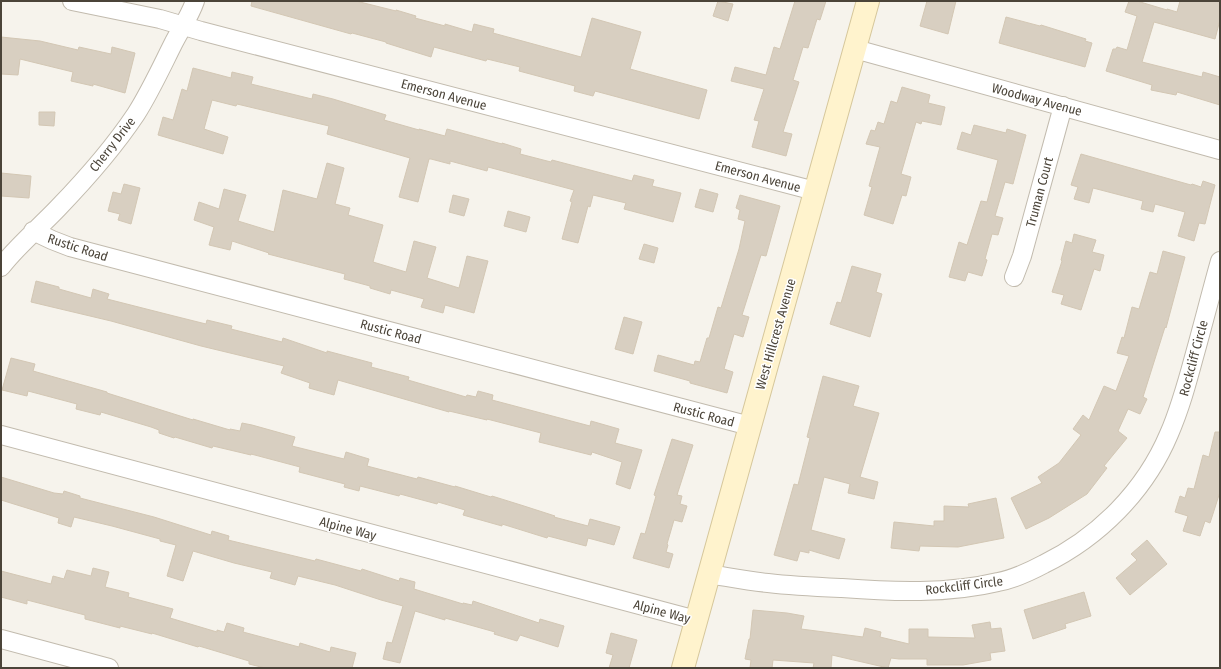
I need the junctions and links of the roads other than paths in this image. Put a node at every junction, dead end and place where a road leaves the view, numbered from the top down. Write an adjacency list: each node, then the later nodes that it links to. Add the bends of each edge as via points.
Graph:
1 (72, 1): 4 (street, Emerson Avenue)
2 (195, 1): 4 (street, Cherry Drive)
3 (868, 1): 5 (street, West Hillcrest Avenue)
4 (183, 25): 8 (street, Emerson Avenue); 9 (street, Cherry Drive, via 128,125 90,172)
5 (855, 49): 6 (street, Woodway Avenue); 8 (street, West Hillcrest Avenue)
6 (1062, 106): 7 (street, Woodway Avenue); 12 (street, Truman Court, via 1022,256)
7 (1220, 150)
8 (815, 191): 13 (street, West Hillcrest Avenue)
9 (33, 231): 10 (street, Cherry Drive); 13 (street, Rustic Road, via 70,247)
10 (4, 259)
11 (1220, 261): 15 (street, Rockcliff Circle, via 1182,399 1157,459 1132,495 1107,521 1061,556 1016,577 953,589 870,590 767,583)
12 (1014, 277)
13 (750, 426): 15 (street, West Hillcrest Avenue)
14 (1, 435): 16 (street, Alpine Way)
15 (709, 574): 16 (street, West Hillcrest Avenue)
16 (696, 620): 19 (street, West Hillcrest Avenue)
17 (1, 639): 18 (street)
18 (109, 668)
19 (683, 668)

